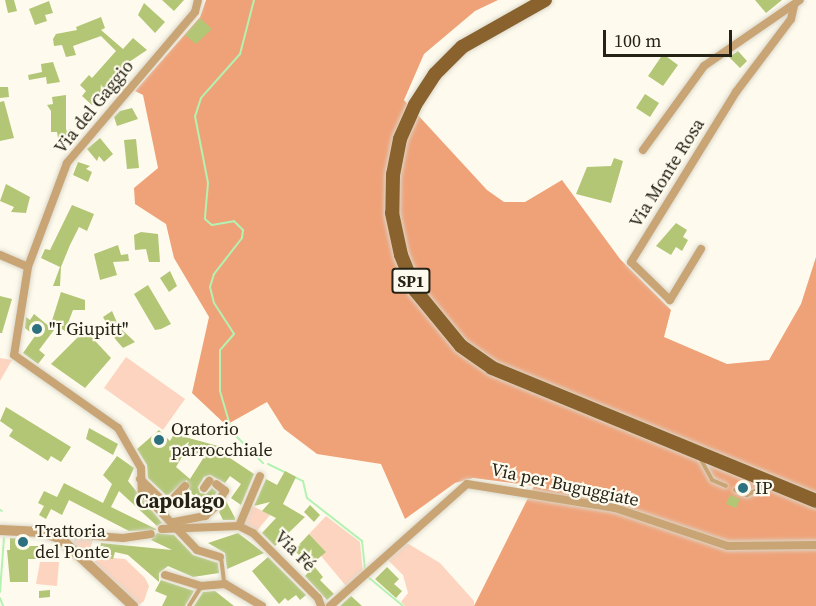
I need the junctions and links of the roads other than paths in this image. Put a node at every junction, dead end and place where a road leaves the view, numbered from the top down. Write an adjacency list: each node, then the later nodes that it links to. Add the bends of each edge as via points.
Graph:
1 (198, 0): 7 (street, Via del Gaggio, via 195,12 68,161)
2 (545, 0): 8 (main road, SP1, via 462,47 435,74 415,105 400,139 393,174 392,213 401,255 415,290 436,320 461,346 492,368)
3 (797, 3): 4 (street, Via Monte Rosa, via 704,66); 5 (street, Via Monte Rosa, via 791,19 736,92 631,262 670,300)
4 (643, 150)
5 (701, 249)
6 (0, 255): 7 (street)
7 (28, 267): 9 (street, Via del Gaggio, via 14,355 118,428)
8 (697, 453): 11 (main road, SP1); 14 (lane, via 712,480)
9 (141, 475): 13 (street, via 164,502 170,502); 17 (street, via 142,492)
10 (260, 476): 18 (street)
11 (771, 483): 15 (lane, via 747,495); 16 (main road, SP1)
12 (210, 484): 17 (street, via 225,491 214,507 205,516)
13 (185, 486)
14 (726, 486)
15 (735, 490)
16 (816, 501)
17 (175, 524): 18 (street); 20 (street); 24 (street, via 197,550)
18 (239, 526): 31 (street, Via Fé, via 253,533 318,598)
19 (0, 530): 22 (street, via 41,532)
20 (162, 530)
21 (151, 534): 22 (street, via 123,538 67,534)
22 (60, 538): 28 (street)
23 (816, 545): 32 (street, Via per Buguggiate, via 728,546 615,508 467,484)
24 (220, 556): 26 (lane)
25 (165, 575): 27 (street)
26 (225, 584): 27 (street); 30 (street)
27 (201, 586): 29 (lane)
28 (133, 606)
29 (189, 606)
30 (262, 606)
31 (321, 606)
32 (330, 606)

